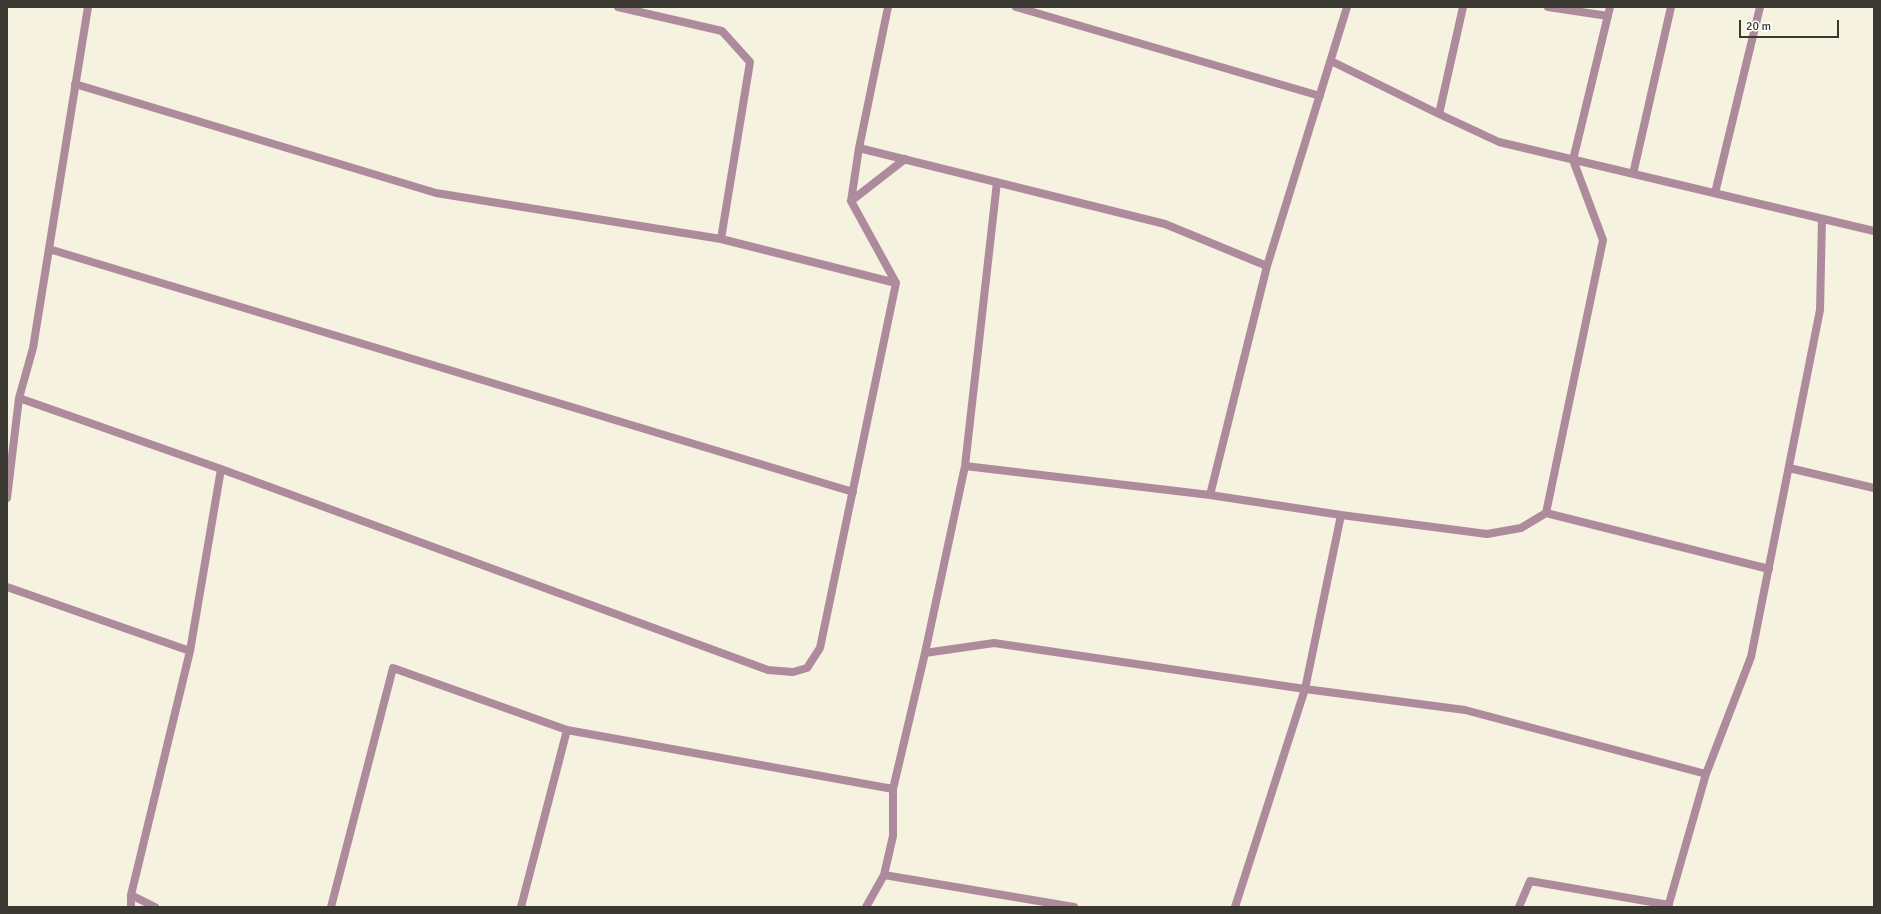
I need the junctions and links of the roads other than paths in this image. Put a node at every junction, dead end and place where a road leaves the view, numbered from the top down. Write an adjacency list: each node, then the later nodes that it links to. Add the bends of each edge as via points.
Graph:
1 (88, 7): 13 (street)
2 (618, 7): 25 (street, via 722,31 750,62)
3 (888, 7): 16 (street)
4 (1016, 7): 14 (street)
5 (1347, 7): 12 (street)
6 (1463, 7): 15 (street)
7 (1548, 7): 11 (street)
8 (1610, 7): 11 (street)
9 (1671, 7): 19 (street)
10 (1760, 7): 21 (street)
11 (1608, 16): 18 (street)
12 (1330, 61): 14 (street); 15 (street)
13 (75, 84): 25 (street, via 436,193); 26 (street)
14 (1320, 96): 27 (street)
15 (1438, 114): 18 (street, via 1499,142)
16 (859, 148): 17 (street); 22 (street)
17 (905, 159): 20 (street); 22 (street)
18 (1573, 160): 19 (street); 37 (street, via 1603,240)
19 (1633, 174): 21 (street)
20 (997, 182): 27 (street, via 1166,224); 30 (street)
21 (1715, 193): 23 (street)
22 (851, 201): 28 (street)
23 (1822, 219): 24 (street); 31 (street, via 1820,310)
24 (1874, 231)
25 (721, 239): 28 (street)
26 (49, 249): 29 (street, via 33,348); 34 (street)
27 (1267, 266): 35 (street)
28 (896, 282): 34 (street)
29 (19, 398): 32 (street); 36 (street)
30 (965, 466): 35 (street); 42 (street)
31 (1789, 468): 33 (street); 39 (street)
32 (221, 469): 34 (street, via 768,670 793,672 807,668 820,648); 41 (street)
33 (1874, 488)
34 (853, 492)
35 (1210, 495): 38 (street)
36 (7, 498)
37 (1546, 513): 38 (street, via 1521,528 1487,534); 39 (street)
38 (1341, 514): 43 (street)
39 (1769, 569): 45 (street, via 1751,657)
40 (7, 587): 41 (street)
41 (190, 651): 48 (street)
42 (925, 653): 43 (street, via 994,643); 46 (street)
43 (1305, 689): 45 (street, via 1465,710); 56 (street)
44 (567, 730): 46 (street); 52 (street, via 393,668); 53 (street)
45 (1706, 774): 49 (street)
46 (893, 789): 47 (street, via 893,836)
47 (884, 875): 54 (street); 55 (street)
48 (131, 895): 50 (street); 51 (street)
49 (1669, 906): 57 (street, via 1530,881)
50 (131, 907)
51 (155, 907)
52 (331, 907)
53 (521, 907)
54 (866, 907)
55 (1074, 907)
56 (1235, 907)
57 (1520, 907)

